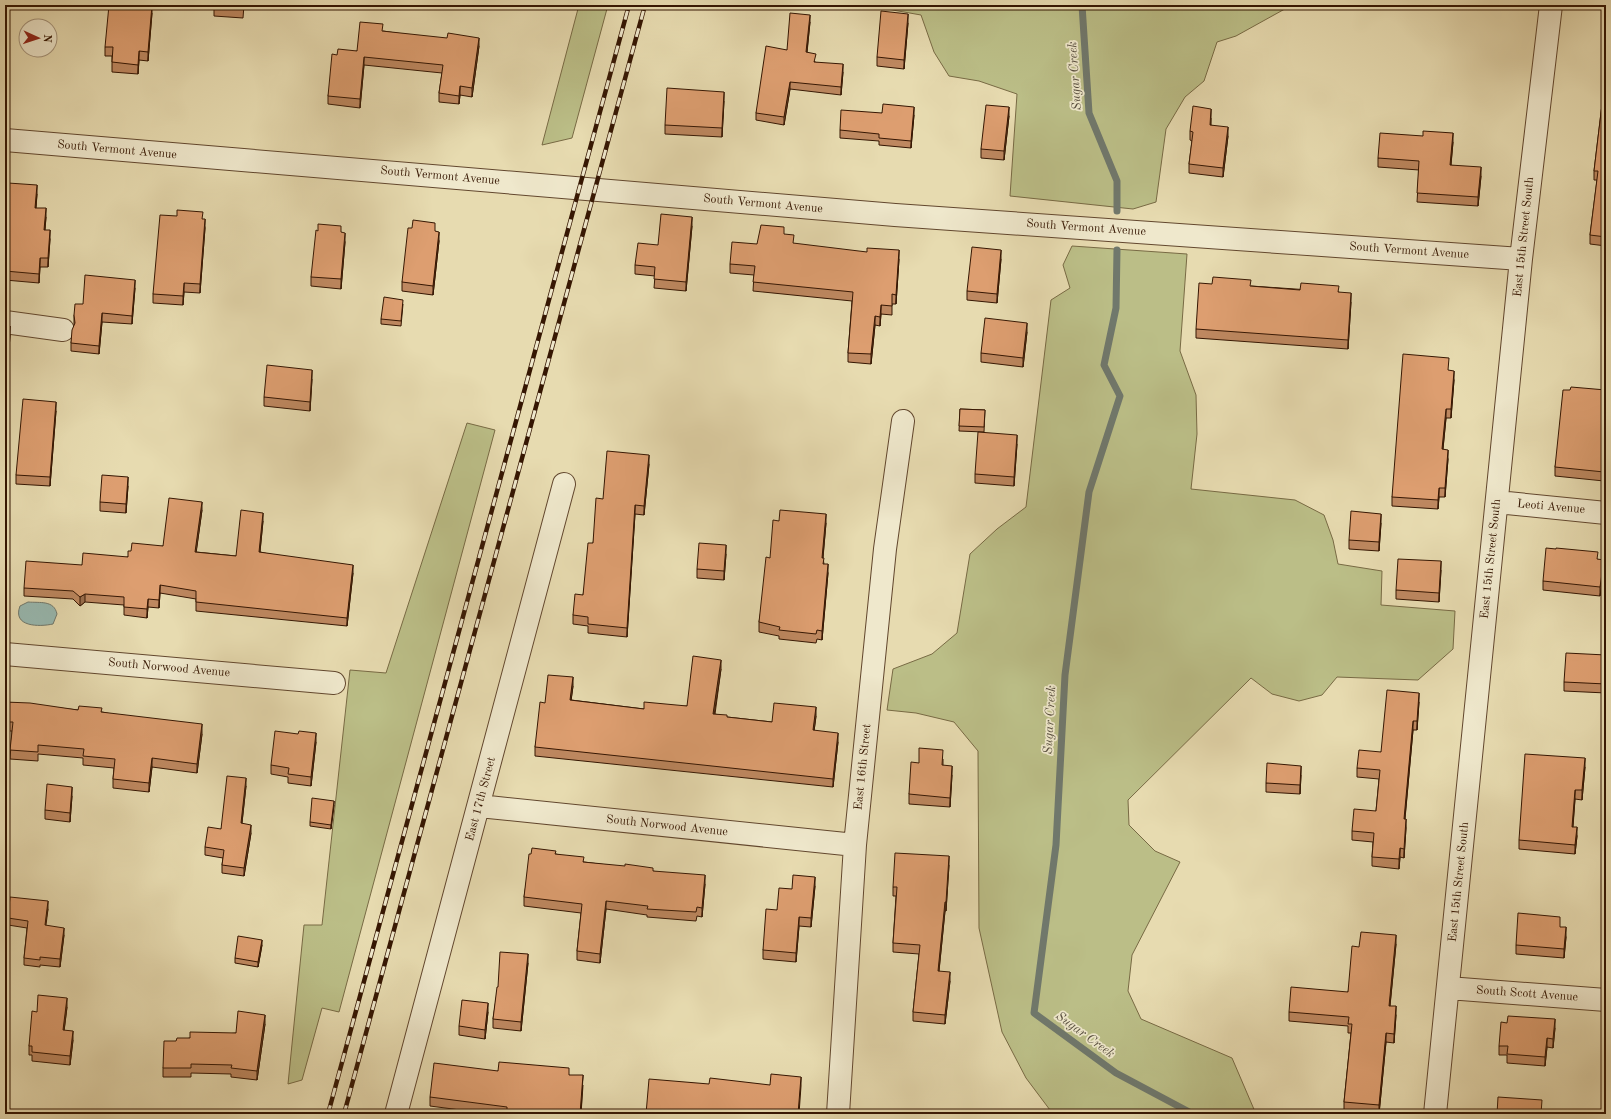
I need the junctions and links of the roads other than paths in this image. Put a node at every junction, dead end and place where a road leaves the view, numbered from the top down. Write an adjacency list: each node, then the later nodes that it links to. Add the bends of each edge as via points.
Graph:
1 (1551, 5): 3 (street, East 15th Street South)
2 (5, 140): 3 (street, South Vermont Avenue, via 895,215)
3 (1521, 259): 8 (street, East 15th Street South)
4 (5, 322): 5 (street)
5 (63, 330)
6 (903, 421): 13 (street, East 16th Street, via 885,549)
7 (564, 484): 12 (street, East 17th Street)
8 (1496, 502): 9 (street, Leoti Avenue); 14 (street, East 15th Street South)
9 (1606, 513)
10 (5, 654): 11 (street, South Norwood Avenue)
11 (334, 683)
12 (479, 806): 13 (street, South Norwood Avenue); 16 (street, East 17th Street)
13 (855, 845): 17 (street, East 16th Street)
14 (1448, 988): 15 (street, South Scott Avenue); 18 (street, East 15th Street South)
15 (1606, 1000)
16 (396, 1114)
17 (838, 1114)
18 (1435, 1114)

